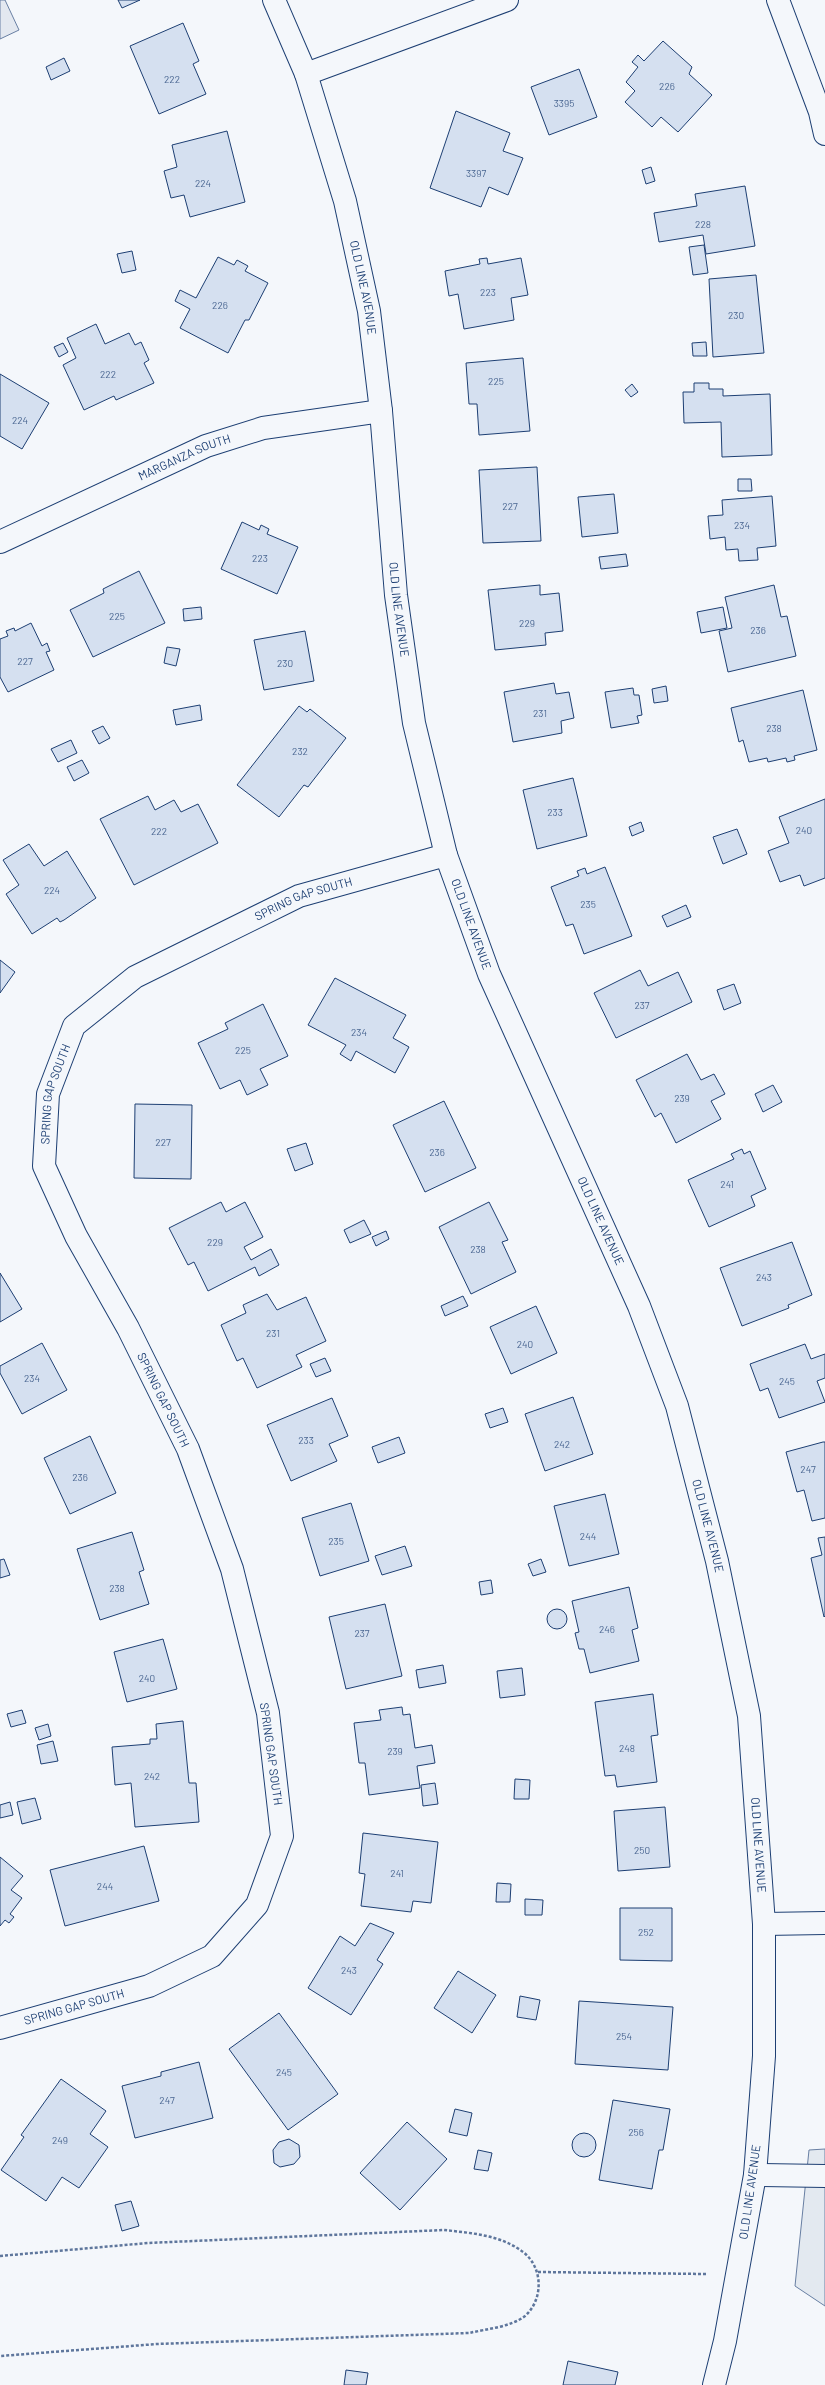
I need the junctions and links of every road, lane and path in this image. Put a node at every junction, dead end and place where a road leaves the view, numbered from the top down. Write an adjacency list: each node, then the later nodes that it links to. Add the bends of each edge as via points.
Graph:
1 (274, 0): 4 (street, OLD LINE AVENUE)
2 (507, 0): 4 (street)
3 (778, 0): 5 (street, via 820,112)
4 (306, 74): 6 (street, OLD LINE AVENUE, via 345,201 369,312)
5 (825, 134)
6 (381, 411): 7 (street, MARGANZA SOUTH, via 263,428 206,446); 8 (street, OLD LINE AVENUE, via 396,595 414,723)
7 (0, 542)
8 (446, 855): 10 (street, OLD LINE AVENUE, via 489,974 639,1306 677,1406 718,1561 749,1716); 11 (street, SPRING GAP SOUTH, via 299,896 136,977 74,1026 50,1087 44,1166 76,1236 128,1328 188,1449 232,1569 268,1713 282,1836 257,1905 212,1956 149,1986)
9 (825, 1923): 10 (street)
10 (764, 1924): 12 (street, OLD LINE AVENUE, via 764,2056)
11 (0, 2028)
12 (755, 2175): 13 (street); 16 (street, OLD LINE AVENUE)
13 (825, 2176)
14 (0, 2256): 15 (path, via 148,2243 444,2230 491,2236 523,2252)
15 (538, 2272): 16 (path); 17 (path, via 538,2294 525,2316 506,2324 470,2333 158,2344)
16 (737, 2274): 18 (street, OLD LINE AVENUE)
17 (0, 2356)
18 (714, 2385)

